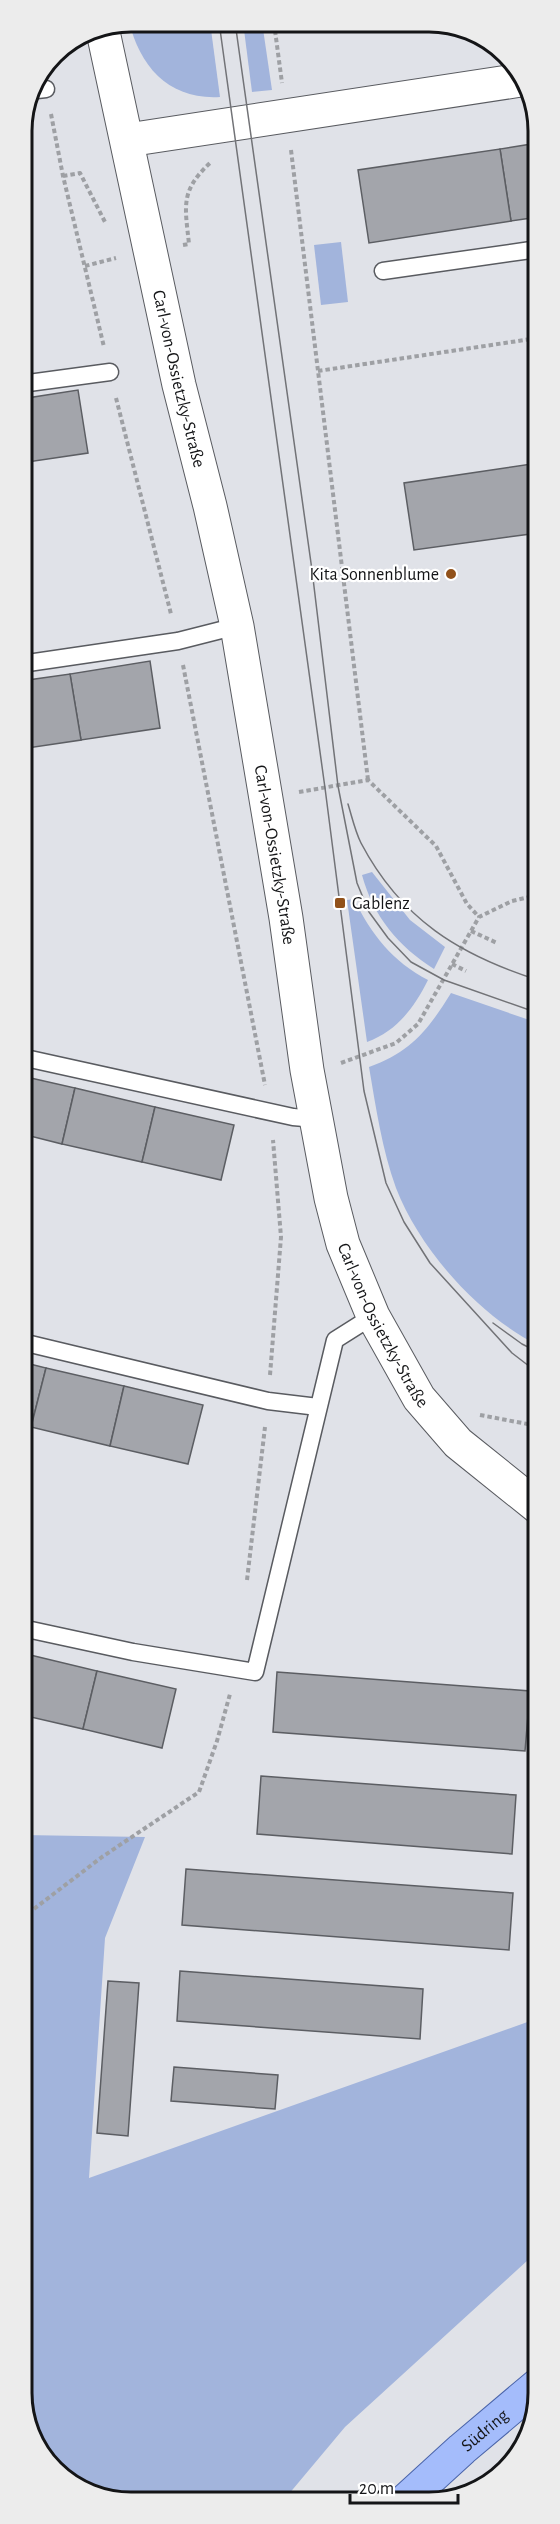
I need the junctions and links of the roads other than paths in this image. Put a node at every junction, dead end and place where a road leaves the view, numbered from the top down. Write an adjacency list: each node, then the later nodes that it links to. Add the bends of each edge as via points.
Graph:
1 (104, 35): 3 (street, Carl-von-Ossietzky-Straße)
2 (515, 81): 3 (street)
3 (128, 140): 8 (street, Carl-von-Ossietzky-Straße, via 137,253 179,385)
4 (528, 250): 5 (lane)
5 (383, 271)
6 (110, 372): 7 (lane)
7 (32, 383)
8 (237, 626): 9 (lane, via 178,640); 11 (street, Carl-von-Ossietzky-Straße)
9 (32, 662)
10 (32, 1058): 11 (lane)
11 (316, 1119): 12 (street, Carl-von-Ossietzky-Straße, via 343,1244)
12 (373, 1316): 14 (lane, via 335,1340); 15 (street, Carl-von-Ossietzky-Straße, via 419,1398 458,1443)
13 (32, 1344): 14 (lane, via 268,1401)
14 (318, 1407): 16 (lane, via 255,1672)
15 (528, 1500)
16 (32, 1630)
17 (528, 2393): 18 (main road, Südring)
18 (415, 2492)

